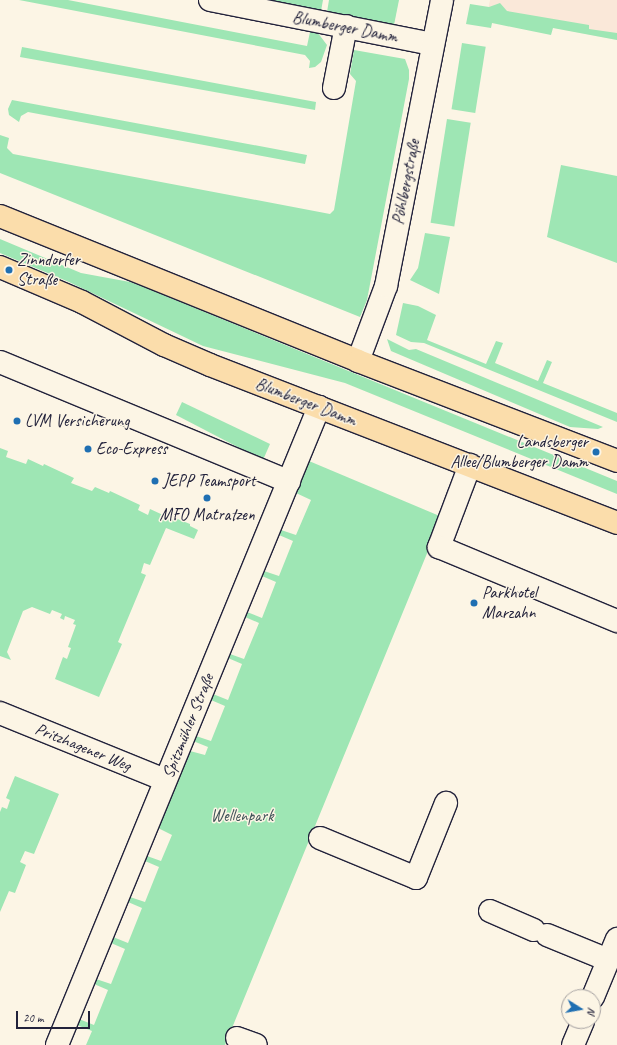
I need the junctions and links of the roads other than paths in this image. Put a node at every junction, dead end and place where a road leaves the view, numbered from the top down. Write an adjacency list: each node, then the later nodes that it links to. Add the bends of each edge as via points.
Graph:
1 (210, 0): 3 (street, Blumberger Damm)
2 (442, 0): 4 (street, Pöhlbergstraße)
3 (346, 26): 4 (street, Blumberger Damm); 5 (street)
4 (433, 44): 8 (street, Pöhlbergstraße, via 386,286)
5 (334, 88)
6 (0, 216): 8 (main road)
7 (0, 267): 10 (main road, Blumberger Damm, via 82,302 164,345)
8 (358, 361): 11 (main road)
9 (0, 362): 13 (street)
10 (319, 407): 12 (main road, Blumberger Damm); 13 (street, Spitzmühler Straße)
11 (617, 461)
12 (470, 465): 14 (main road, Blumberger Damm); 15 (street, via 438,547)
13 (289, 482): 17 (street, Spitzmühler Straße)
14 (617, 523)
15 (617, 621)
16 (0, 713): 17 (street, Pritzhagener Weg)
17 (165, 780): 25 (street, Spitzmühler Straße)
18 (446, 803): 19 (street, via 416,878)
19 (320, 838)
20 (490, 911): 22 (street)
21 (617, 938): 22 (street)
22 (608, 960): 23 (street)
23 (596, 989)
24 (580, 1029): 26 (street)
25 (57, 1045)
26 (573, 1045)

